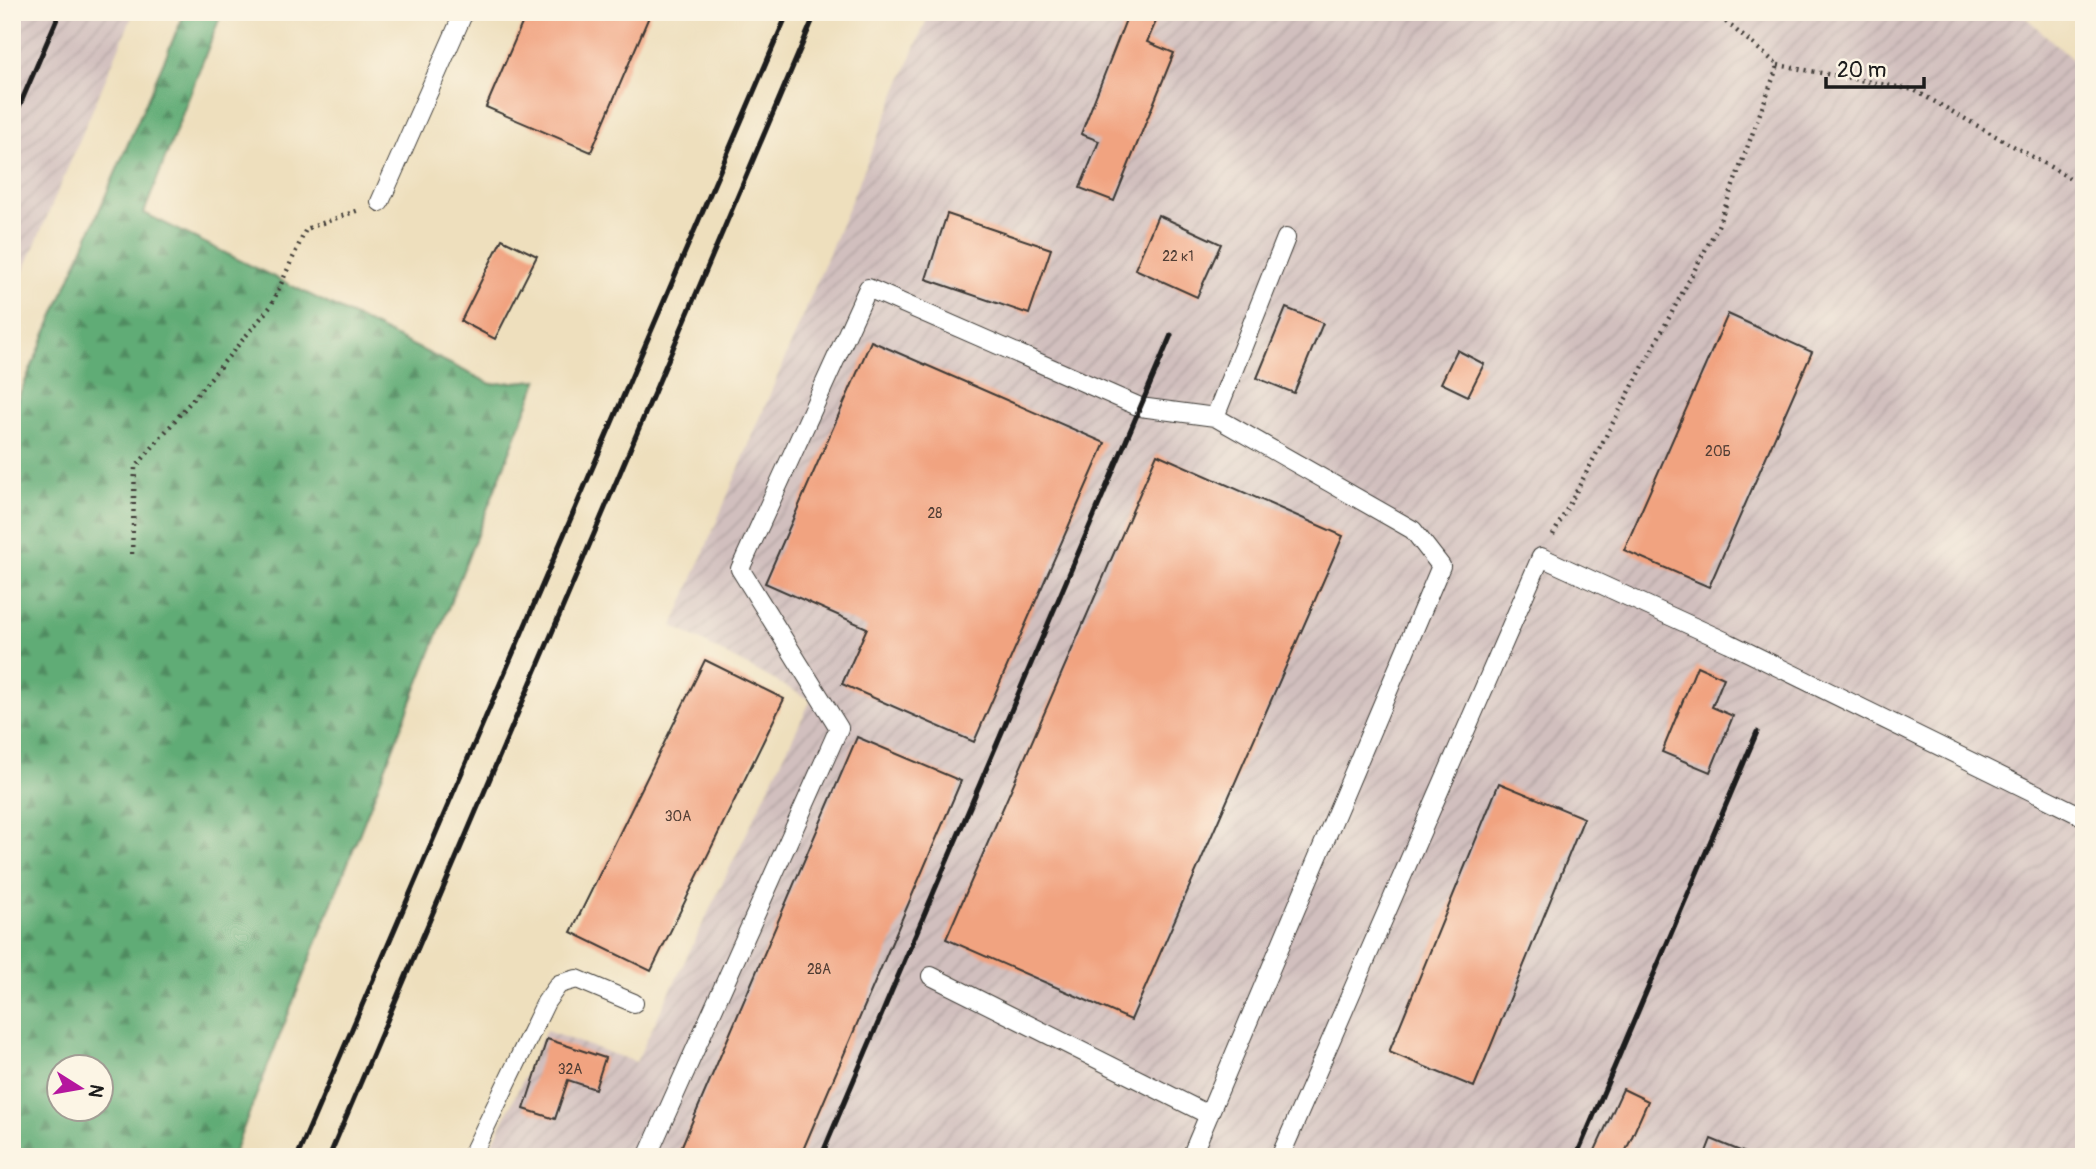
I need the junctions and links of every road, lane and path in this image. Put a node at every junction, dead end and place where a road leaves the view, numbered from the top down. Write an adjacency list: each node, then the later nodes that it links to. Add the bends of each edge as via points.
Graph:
1 (464, 12): 5 (lane)
2 (1714, 12): 3 (path)
3 (1778, 65): 4 (path, via 1914,90); 9 (path, via 1718,226)
4 (2084, 186)
5 (380, 202): 8 (path, via 306,229 271,306 135,468)
6 (1286, 238): 7 (lane)
7 (1215, 417): 13 (lane, via 1413,530 1441,566); 15 (lane, via 1140,407 868,288 740,569 839,728)
8 (132, 554)
9 (1541, 557): 10 (lane, via 1729,643); 17 (lane)
10 (2084, 817)
11 (930, 976): 13 (lane)
12 (634, 1003): 14 (lane, via 578,978 559,984)
13 (1209, 1115): 16 (lane)
14 (471, 1157)
15 (646, 1157)
16 (1191, 1157)
17 (1280, 1157)

